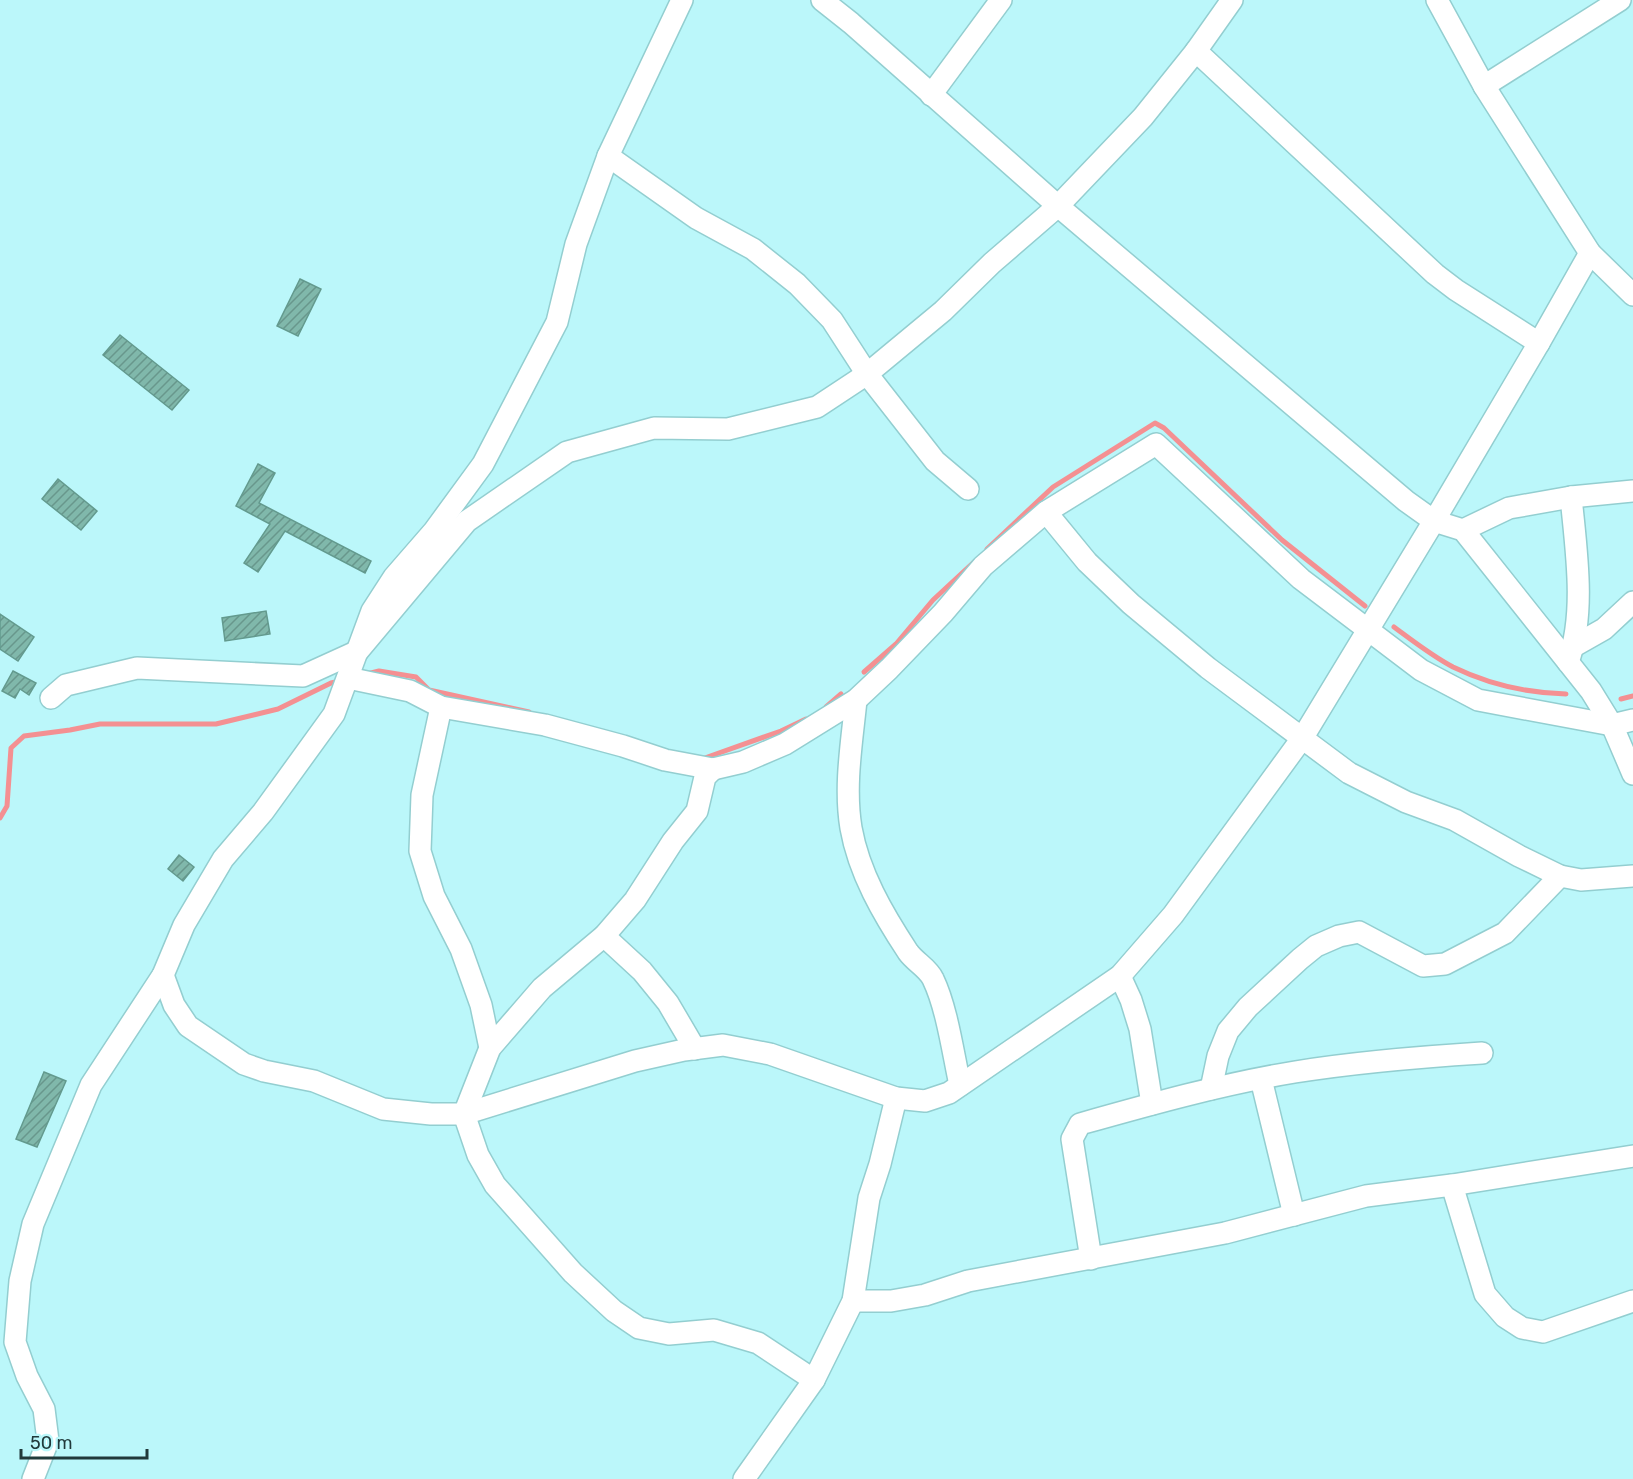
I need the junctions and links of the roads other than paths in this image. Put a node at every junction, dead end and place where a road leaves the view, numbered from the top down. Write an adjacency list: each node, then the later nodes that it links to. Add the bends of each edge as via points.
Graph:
1 (682, 0): 10 (street)
2 (822, 0): 9 (street)
3 (1001, 0): 9 (street)
4 (1232, 0): 7 (street)
5 (1437, 0): 8 (street)
6 (1620, 0): 8 (street)
7 (1196, 51): 11 (street, via 1143,117); 14 (street, via 1435,274)
8 (1484, 86): 12 (street)
9 (930, 95): 11 (street)
10 (608, 156): 15 (street, via 696,218 753,249 797,284 832,320); 24 (street, via 576,244 552,332 483,464 394,577 372,611)
11 (1058, 206): 15 (street); 20 (street)
12 (1590, 253): 13 (street); 14 (street)
13 (1633, 295)
14 (1539, 343): 20 (street)
15 (867, 374): 16 (street, via 935,461); 24 (street, via 817,407 728,429 654,428 567,452 467,521)
16 (968, 489)
17 (1633, 491): 18 (street)
18 (1571, 497): 21 (street, via 1509,508); 25 (street, via 1577,588)
19 (1046, 512): 23 (street, via 1156,444 1301,579); 28 (street, via 983,566 943,614); 31 (street, via 1087,562 1131,604 1208,668)
20 (1434, 521): 21 (street); 23 (street)
21 (1463, 530): 25 (street)
22 (1633, 602): 25 (street)
23 (1368, 630): 30 (street, via 1421,670 1478,700); 31 (street)
24 (358, 651): 26 (street); 27 (street, via 303,676 137,668 66,685)
25 (1571, 654): 30 (street, via 1592,691)
26 (348, 678): 29 (street, via 410,691); 37 (street, via 334,714 223,860 184,925)
27 (51, 698)
28 (856, 700): 32 (street, via 785,744); 43 (street, via 848,802 858,856 866,881 910,954 932,976)
29 (441, 707): 32 (street, via 545,725 665,760); 39 (street, via 422,795 420,851 434,896 461,949 482,1005)
30 (1627, 722): 33 (street)
31 (1303, 737): 34 (street, via 1350,773 1406,802 1455,820); 38 (street, via 1173,915)
32 (713, 769): 36 (street, via 705,777 697,811 635,900)
33 (1633, 774)
34 (1560, 876): 35 (street, via 1581,880); 44 (street, via 1505,933 1445,964 1423,966 1359,932 1316,946 1248,1007 1228,1031)
35 (1633, 876)
36 (604, 936): 39 (street, via 542,988); 40 (street, via 662,995)
37 (163, 975): 47 (street, via 174,1005 188,1026 244,1064 314,1081 383,1108); 55 (street, via 91,1085 33,1224 20,1281 15,1342 44,1409 48,1441)
38 (1120, 976): 43 (street); 46 (street, via 1140,1029)
39 (490, 1048): 47 (street)
40 (695, 1049): 45 (street, via 723,1045 770,1054); 47 (street, via 635,1061)
41 (1482, 1053): 42 (street, via 1371,1061)
42 (1261, 1079): 44 (street); 50 (street)
43 (960, 1085): 45 (street, via 925,1101)
44 (1211, 1089): 46 (street)
45 (896, 1098): 52 (street, via 869,1198)
46 (1152, 1104): 51 (street, via 1080,1124 1072,1139)
47 (464, 1114): 54 (street, via 478,1155 495,1185 573,1273 614,1311 639,1328 669,1334 714,1330 758,1343)
48 (1633, 1156): 49 (street)
49 (1452, 1185): 50 (street, via 1366,1196); 53 (street, via 1485,1294 1505,1317 1522,1328 1543,1332)
50 (1294, 1215): 51 (street, via 1226,1233)
51 (1091, 1259): 52 (street, via 968,1281 891,1301)
52 (853, 1301): 54 (street)
53 (1633, 1301)
54 (814, 1380): 56 (street)
55 (33, 1479)
56 (744, 1479)

